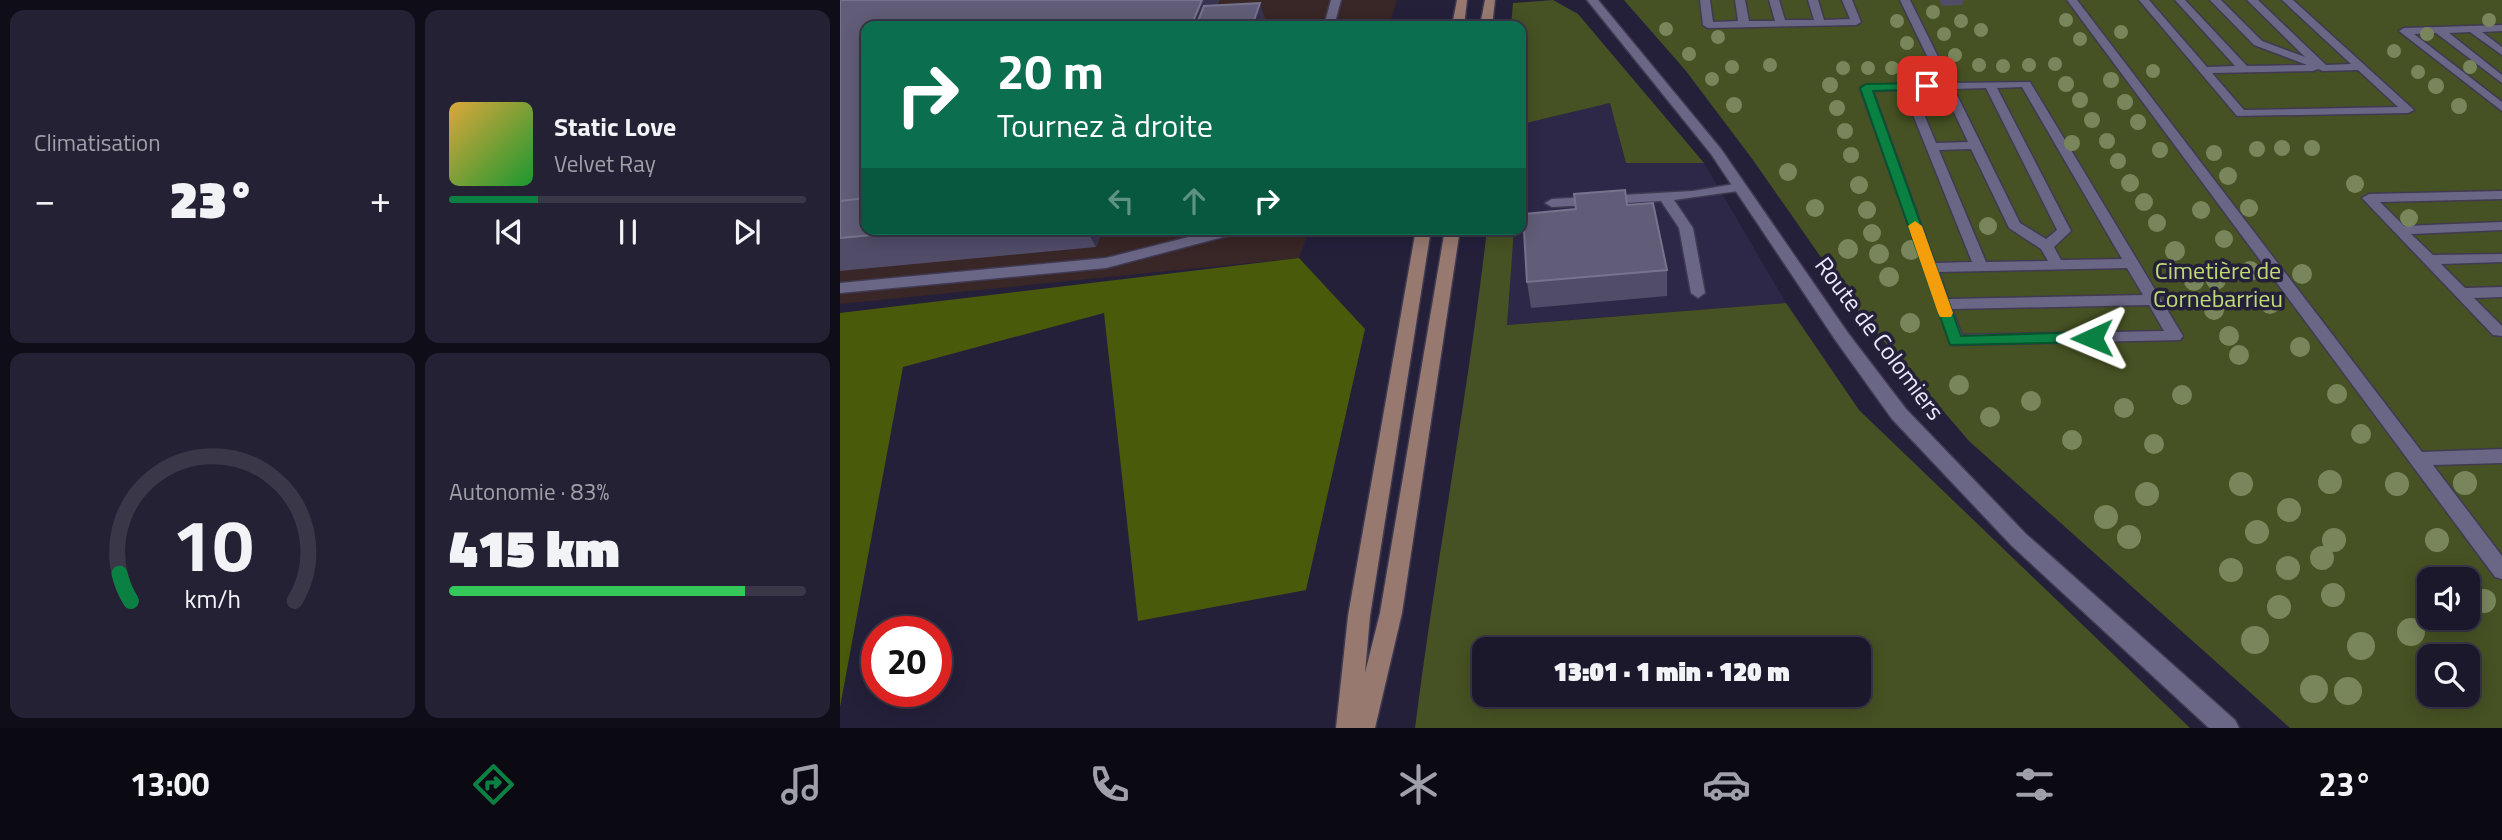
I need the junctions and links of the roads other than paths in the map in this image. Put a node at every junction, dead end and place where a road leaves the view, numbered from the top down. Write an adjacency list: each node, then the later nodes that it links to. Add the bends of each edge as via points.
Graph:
1 (1336, 0): 17 (lane)
2 (1462, 0): 18 (main road)
3 (1490, 0): 19 (main road)
4 (1592, 0): 42 (street, Route de Colomiers)
5 (1705, 0): 22 (lane, via 1708,25)
6 (1740, 0): 22 (lane)
7 (1774, 0): 20 (lane)
8 (1813, 0): 21 (lane)
9 (1847, 0): 21 (lane, via 1856,22)
10 (1905, 0): 35 (lane)
11 (2072, 0): 66 (lane)
12 (2144, 0): 32 (lane)
13 (2180, 0): 31 (lane)
14 (2215, 0): 30 (lane, via 2258,43)
15 (2252, 0): 30 (lane)
16 (2287, 0): 29 (lane)
17 (1330, 21)
18 (1459, 21)
19 (1487, 21)
20 (1781, 23): 21 (lane); 22 (lane)
21 (1820, 23)
22 (1744, 24)
23 (2502, 28): 24 (lane)
24 (2472, 29): 25 (lane); 26 (lane)
25 (2439, 30): 27 (lane); 37 (lane, via 2404,31)
26 (2502, 52)
27 (2479, 62): 28 (lane); 33 (lane)
28 (2502, 63)
29 (2360, 67): 30 (lane); 32 (lane, via 2408,110 2241,114)
30 (2323, 68): 31 (lane)
31 (2244, 69): 32 (lane)
32 (2204, 70)
33 (2502, 80)
34 (1990, 85): 35 (lane); 51 (lane, via 2064,231); 54 (lane, via 2026,84)
35 (1946, 86): 36 (lane); 40 (lane)
36 (1907, 87): 41 (lane); 57 (lane, via 1866,88)
37 (2477, 90): 38 (lane); 39 (lane)
38 (2502, 90)
39 (2502, 108)
40 (1975, 145): 41 (lane); 51 (lane, via 2014,225)
41 (1932, 147): 56 (lane)
42 (1740, 187): 44 (lane); 70 (street, Route de Colomiers, via 1899,415 2019,540)
43 (2502, 195): 47 (lane, via 2369,198)
44 (1665, 197): 45 (lane); 60 (lane, via 1686,228)
45 (1552, 203)
46 (2502, 226): 47 (lane)
47 (2400, 230): 53 (lane)
48 (1214, 235): 58 (lane, via 1106,263)
49 (1423, 235): 68 (main road, via 1359,615)
50 (1452, 235): 69 (main road, via 1391,613)
51 (2047, 246): 55 (lane)
52 (2502, 258): 53 (lane)
53 (2430, 260): 61 (lane)
54 (2132, 263): 55 (lane); 62 (lane)
55 (2057, 265): 56 (lane)
56 (1980, 267): 57 (lane)
57 (1930, 268): 63 (lane)
58 (840, 288)
59 (2502, 292): 61 (lane)
60 (1698, 293)
61 (2461, 293): 64 (lane)
62 (2154, 300): 63 (lane); 63 (lane, via 2175,336 1955,341)
63 (1942, 304)
64 (2502, 331)
65 (2502, 456): 66 (lane)
66 (2418, 459): 67 (lane)
67 (2502, 571)
68 (1348, 728)
69 (1363, 728)
70 (2227, 728)

